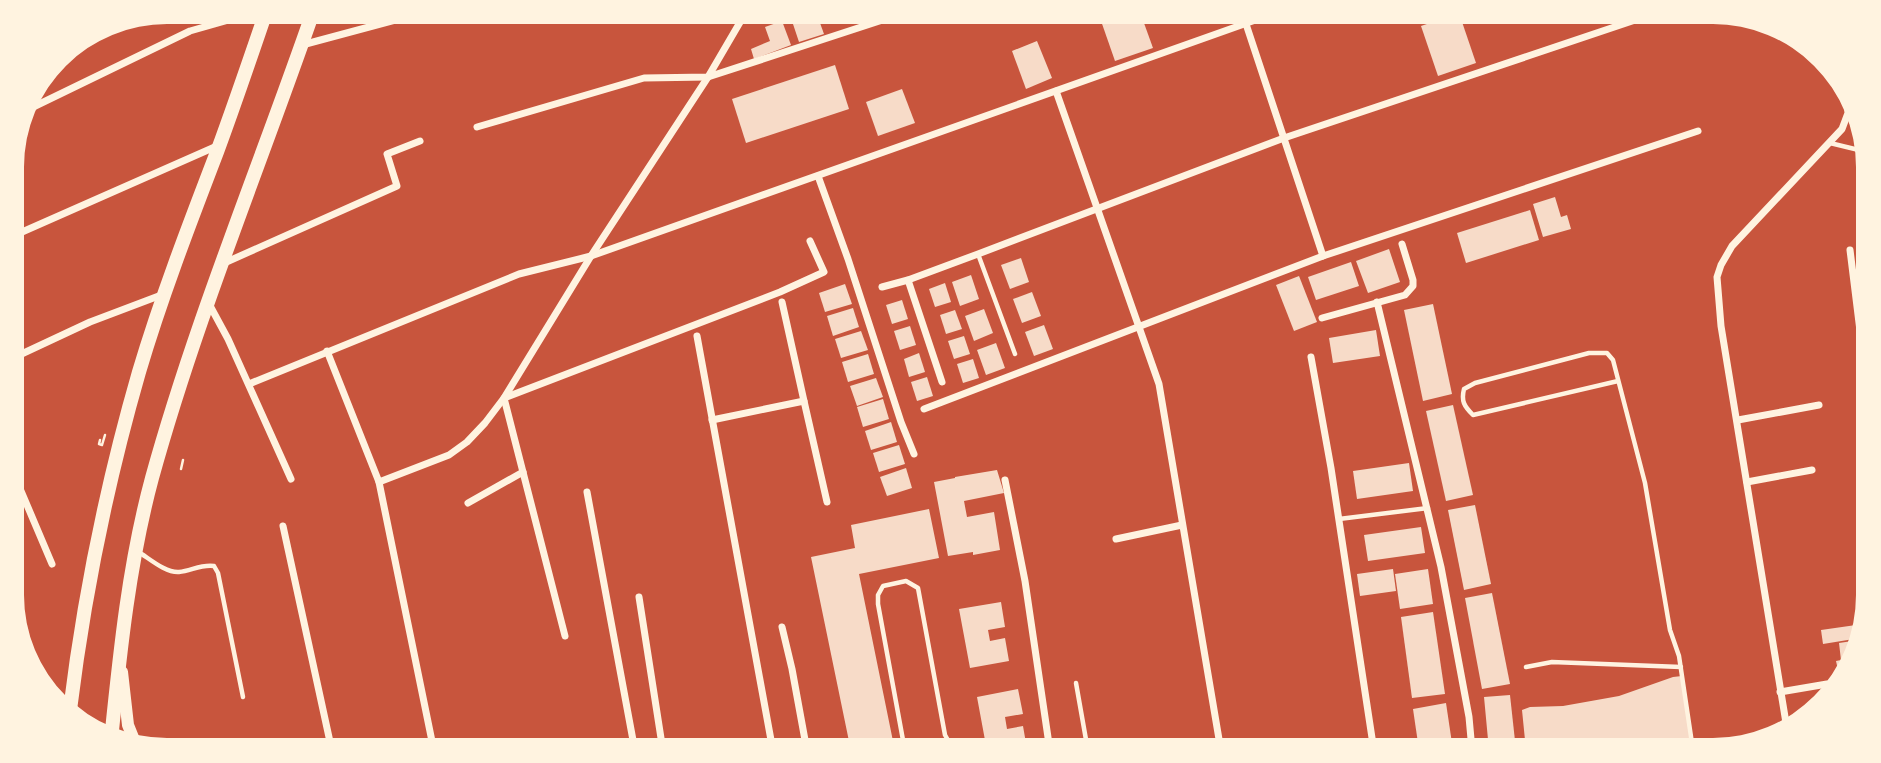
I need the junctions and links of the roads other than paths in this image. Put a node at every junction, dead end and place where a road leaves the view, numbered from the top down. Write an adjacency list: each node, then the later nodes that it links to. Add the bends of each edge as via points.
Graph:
1 (216, 24): 12 (street, via 190,32)
2 (263, 24): 19 (main road)
3 (309, 24): 9 (main road)
4 (380, 24): 9 (street)
5 (739, 24): 10 (street)
6 (870, 24): 10 (street)
7 (1246, 24): 11 (street); 16 (street)
8 (1614, 24): 16 (street)
9 (301, 45): 30 (main road)
10 (708, 77): 14 (street, via 644,78); 28 (street)
11 (1056, 91): 21 (street); 22 (street)
12 (39, 104)
13 (1847, 116): 18 (street)
14 (477, 127)
15 (1698, 131): 29 (street)
16 (1284, 138): 22 (street); 29 (street)
17 (420, 141): 30 (street, via 387,154 397,186)
18 (1829, 142): 20 (lane); 53 (street, via 1732,246 1721,265 1717,290)
19 (219, 145): 23 (street); 33 (main road)
20 (1855, 149)
21 (818, 176): 28 (street); 54 (street)
22 (1098, 209): 27 (street); 39 (street)
23 (25, 231)
24 (810, 241): 48 (street, via 824,272)
25 (1402, 244): 37 (street, via 1413,286 1405,295)
26 (1850, 250): 34 (street)
27 (978, 254): 31 (street); 43 (lane)
28 (591, 256): 41 (street, via 519,274); 48 (street)
29 (1323, 256): 39 (street)
30 (220, 265): 35 (main road)
31 (908, 280): 32 (street); 46 (street)
32 (882, 287)
33 (163, 294): 42 (street); 82 (main road, via 99,531)
34 (1856, 298)
35 (207, 300): 47 (street); 70 (main road, via 152,480)
36 (782, 302): 49 (street)
37 (1377, 302): 38 (street); 65 (street)
38 (1322, 317)
39 (1139, 326): 51 (street); 67 (street, via 1159,383)
40 (697, 336): 52 (street)
41 (327, 351): 47 (street); 59 (street)
42 (25, 353)
43 (1015, 354)
44 (1311, 358): 66 (street)
45 (1618, 381): 45 (lane, via 1613,360 1598,352 1475,383 1464,388 1462,398 1473,415); 77 (lane, via 1646,483 1668,620)
46 (942, 382)
47 (249, 384): 57 (street)
48 (504, 398): 56 (street); 59 (street, via 467,442 449,455)
49 (804, 401): 52 (street); 63 (street)
50 (1819, 405): 53 (street)
51 (924, 409)
52 (712, 420): 90 (street)
53 (1738, 420): 60 (street)
54 (914, 454)
55 (1811, 470): 60 (street)
56 (523, 472): 64 (street); 74 (street)
57 (291, 479)
58 (1005, 480): 94 (street)
59 (379, 482): 87 (street)
60 (1748, 482): 80 (street)
61 (587, 492): 88 (street)
62 (24, 498): 71 (street)
63 (827, 502)
64 (468, 503)
65 (1428, 508): 66 (lane); 98 (street)
66 (1339, 519): 97 (street)
67 (1182, 525): 69 (street); 96 (street)
68 (283, 526): 86 (street)
69 (1116, 539)
70 (136, 551): 75 (main road); 81 (lane, via 177,572 214,566)
71 (52, 564)
72 (639, 597): 89 (street)
73 (782, 626): 91 (street)
74 (565, 636)
75 (120, 654): 84 (main road); 85 (main road)
76 (1526, 667): 77 (lane, via 1552,662)
77 (1681, 667): 99 (lane)
78 (1076, 683): 95 (lane)
79 (1825, 684): 80 (street)
80 (1780, 692): 83 (street)
81 (243, 697)
82 (71, 701)
83 (1785, 719)
84 (112, 727)
85 (132, 734)
86 (329, 738)
87 (431, 738)
88 (633, 738)
89 (661, 738)
90 (771, 738)
91 (805, 738)
92 (903, 738): 93 (lane, via 877,604 883,586 906,581 918,588)
93 (946, 738)
94 (1048, 738)
95 (1086, 738)
96 (1219, 738)
97 (1372, 738)
98 (1470, 738)
99 (1691, 738)

